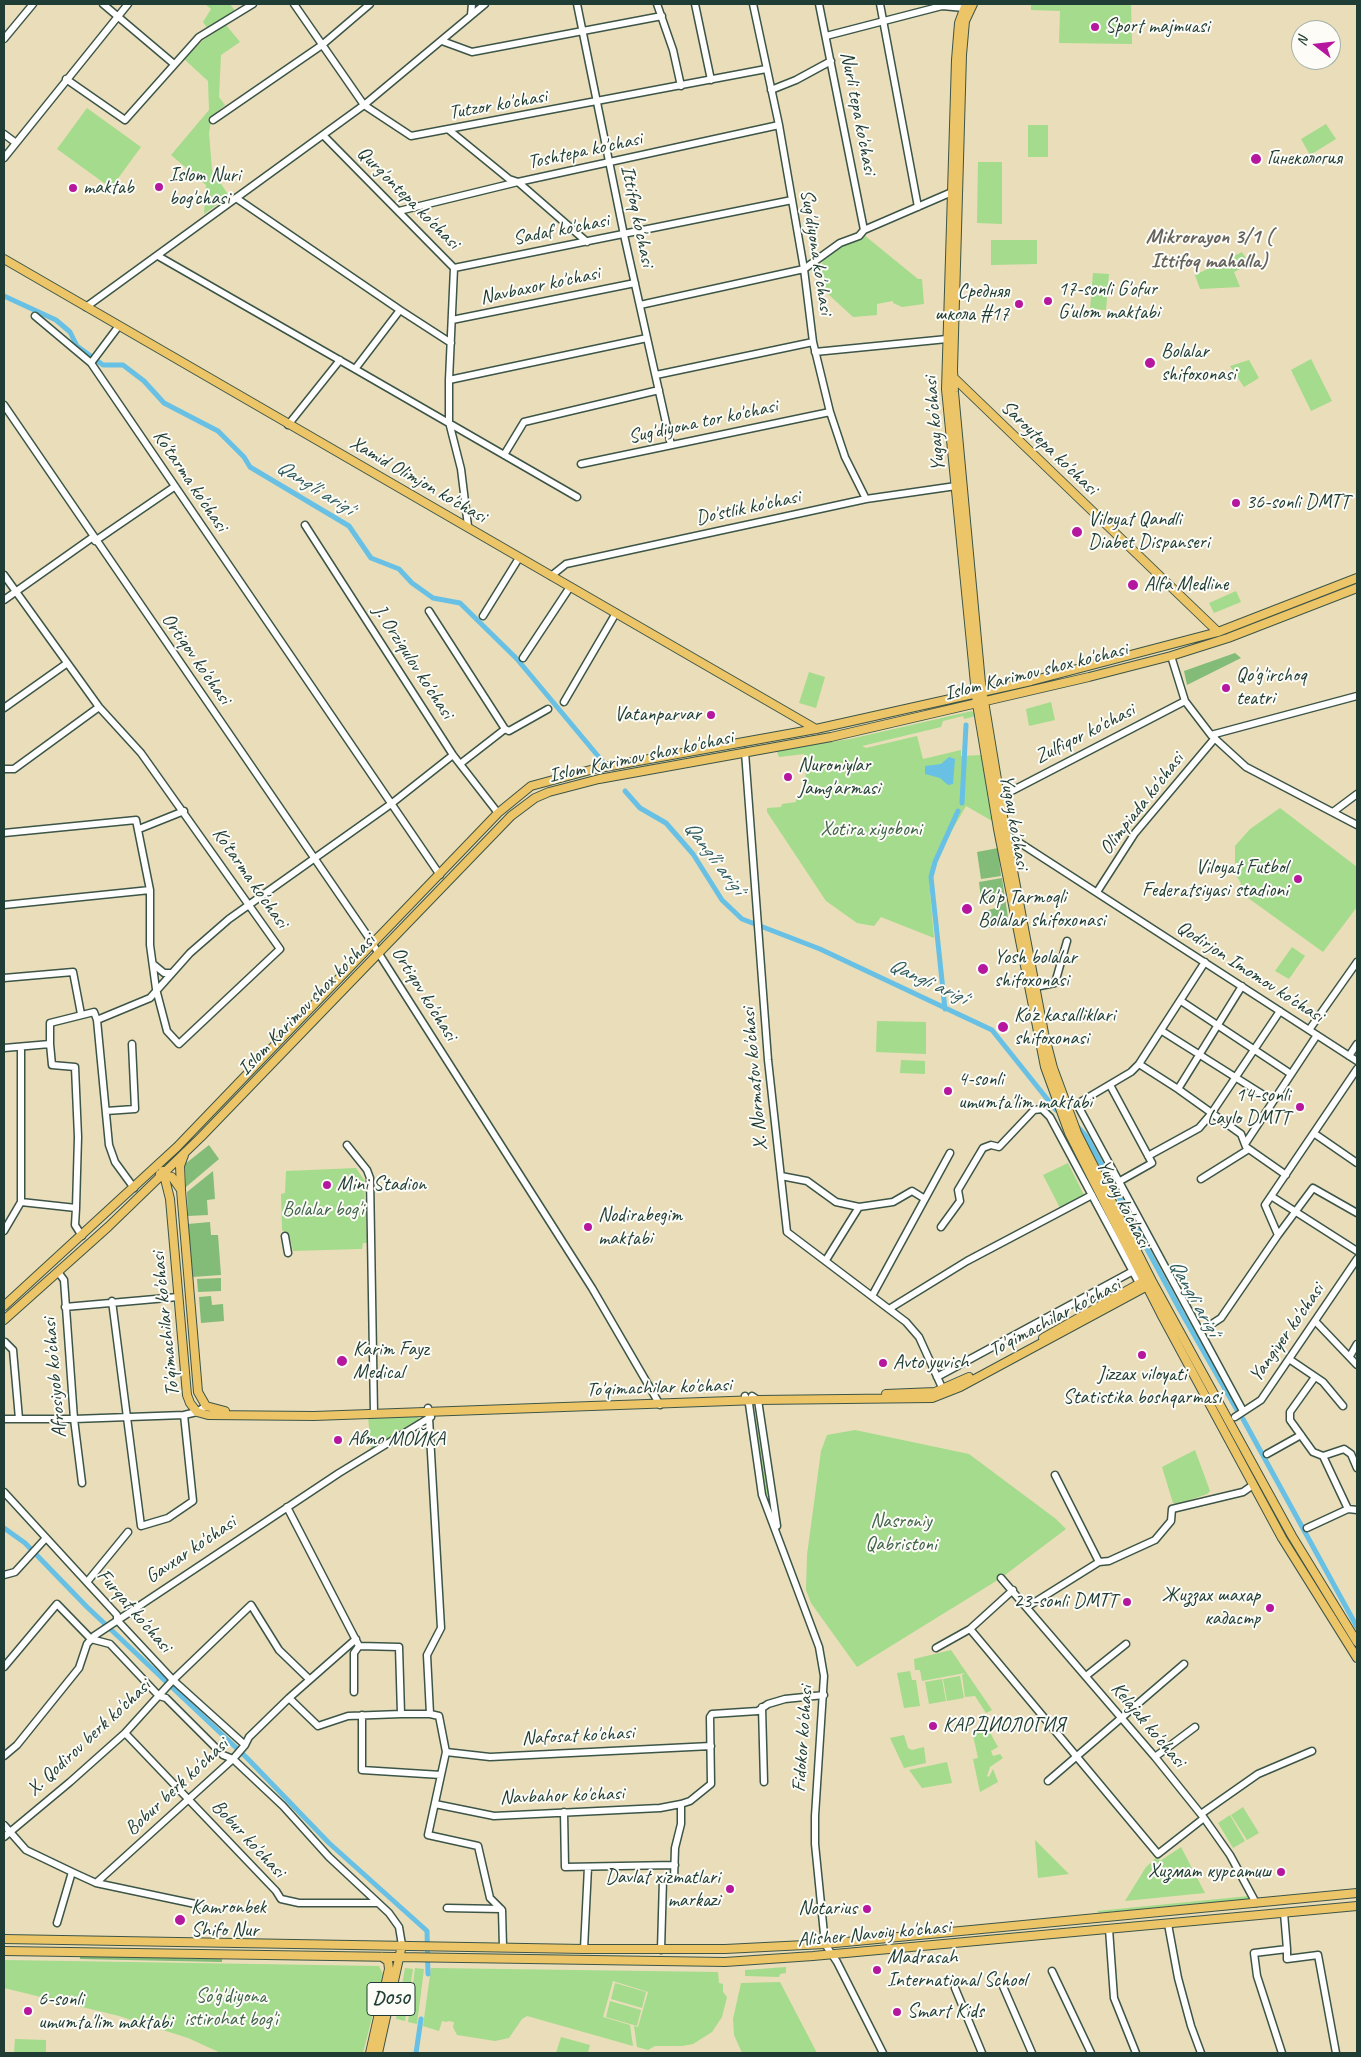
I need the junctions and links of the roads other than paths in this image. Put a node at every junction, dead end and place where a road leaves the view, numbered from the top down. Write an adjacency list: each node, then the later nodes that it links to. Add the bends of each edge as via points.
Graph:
1 (33, 4): 23 (street)
2 (103, 4): 18 (street)
3 (128, 4): 18 (street)
4 (253, 4): 27 (street, via 199,37)
5 (294, 4): 25 (street, Tutzor ko'chasi)
6 (370, 4): 25 (street)
7 (472, 4): 17 (street)
8 (485, 4): 17 (street)
9 (577, 4): 21 (street, Ittifoq ko'chasi)
10 (657, 4): 19 (street)
11 (694, 4): 30 (street)
12 (753, 4): 28 (street, Sug'diyona ko'chasi)
13 (819, 4): 22 (street, Nurli tepa ko'chasi)
14 (880, 4): 20 (street)
15 (973, 4): 73 (main road, Yugay ko'chasi, via 965,21 962,55)
16 (960, 5): 20 (street, via 942,6); 44 (main road, Yugay ko'chasi)
17 (472, 15): 24 (street)
18 (118, 16): 27 (street); 29 (street)
19 (662, 16): 21 (street); 31 (street)
20 (884, 22): 22 (street); 47 (street)
21 (583, 31): 24 (street, via 472,52); 33 (street, Ittifoq ko'chasi)
22 (826, 36): 26 (street, Nurli tepa ko'chasi)
23 (4, 39)
24 (442, 41): 34 (street)
25 (322, 45): 34 (street, Tutzor ko'chasi); 35 (street)
26 (831, 61): 32 (street); 49 (street, Nurli tepa ko'chasi)
27 (174, 64): 29 (street, via 125,120)
28 (766, 69): 30 (street, Tutzor ko'chasi); 32 (street, Sug'diyona ko'chasi)
29 (66, 79): 40 (street)
30 (711, 80): 31 (street, Tutzor ko'chasi)
31 (681, 86): 33 (street, Tutzor ko'chasi)
32 (770, 90): 36 (street, Sug'diyona ko'chasi)
33 (597, 103): 37 (street, Tutzor ko'chasi); 42 (street, Ittifoq ko'chasi)
34 (364, 105): 37 (street, Tutzor ko'chasi, via 411,136); 39 (street)
35 (213, 120)
36 (779, 125): 42 (street, Toshtepa ko'chasi); 46 (street, Sug'diyona ko'chasi)
37 (449, 130): 43 (street, via 509,179)
38 (4, 134): 40 (street)
39 (323, 135): 45 (street); 48 (street, Qurg'ontepa ko'chasi)
40 (16, 144): 41 (street)
41 (4, 158)
42 (610, 162): 43 (street, Toshtepa ko'chasi); 50 (street, Ittifoq ko'chasi)
43 (518, 182): 48 (street, Toshtepa ko'chasi); 51 (street)
44 (952, 192): 47 (street); 64 (main road, Yugay ko'chasi)
45 (236, 198): 52 (street); 59 (street)
46 (792, 200): 50 (street, Sadaf ko'chasi); 55 (street, Sug'diyona ko'chasi)
47 (918, 207): 49 (street)
48 (400, 211): 54 (street, Qurg'ontepa ko'chasi)
49 (864, 230): 55 (street)
50 (624, 235): 51 (street, Sadaf ko'chasi); 56 (street, Ittifoq ko'chasi)
51 (587, 242): 54 (street, Sadaf ko'chasi)
52 (158, 256): 58 (street); 69 (street)
53 (4, 259): 58 (main road, Xamid Olimjon ko'chasi)
54 (454, 268): 61 (street, Qurg'ontepa ko'chasi)
55 (804, 269): 57 (street); 66 (street, Sug'diyona ko'chasi)
56 (635, 283): 57 (street, Ittifoq ko'chasi); 61 (street, Navbaxor ko'chasi)
57 (640, 305): 63 (street, Ittifoq ko'chasi)
58 (86, 307): 62 (main road, Xamid Olimjon ko'chasi)
59 (400, 310): 65 (street); 70 (street)
60 (35, 316): 68 (street, Ko'tarma ko'chasi)
61 (452, 320): 65 (street, Qurg'ontepa ko'chasi)
62 (118, 327): 68 (street); 79 (main road, Xamid Olimjon ko'chasi)
63 (647, 338): 72 (street, Ittifoq ko'chasi); 74 (street)
64 (947, 338): 67 (street); 71 (main road, Yugay ko'chasi)
65 (451, 342): 74 (street, Qurg'ontepa ko'chasi)
66 (813, 342): 67 (street, Sug'diyona ko'chasi); 72 (street)
67 (815, 352): 77 (street, Sug'diyona ko'chasi)
68 (93, 360): 84 (street, Ko'tarma ko'chasi)
69 (340, 360): 70 (street); 79 (street)
70 (355, 369): 78 (street)
71 (946, 370): 73 (main road, Saroytepa ko'chasi); 83 (main road, Yugay ko'chasi)
72 (656, 375): 75 (street, Ittifoq ko'chasi)
73 (953, 377): 101 (main road, Saroytepa ko'chasi); 105 (main road, Yugay ko'chasi)
74 (449, 380): 78 (street, Qurg'ontepa ko'chasi)
75 (659, 390): 80 (street, Ittifoq ko'chasi); 81 (street, via 524,422)
76 (4, 405): 89 (street, Ortiqov ko'chasi)
77 (830, 412): 80 (street, Sug'diyona tor ko'chasi); 86 (street, Sug'diyona ko'chasi, via 845,457)
78 (449, 422): 81 (street); 88 (street, Qurg'ontepa ko'chasi, via 461,469)
79 (288, 425): 88 (main road, Xamid Olimjon ko'chasi)
80 (671, 446): 82 (street, Sug'diyona tor ko'chasi)
81 (504, 455): 85 (street)
82 (581, 464)
83 (956, 486): 86 (street, Do'stlik ko'chasi); 105 (main road, Yugay ko'chasi)
84 (174, 487): 89 (street); 124 (street, Ko'tarma ko'chasi)
85 (577, 496)
86 (866, 499): 92 (street, Do'stlik ko'chasi, via 566,564)
87 (305, 525): 117 (street, J. Orziqulov ko'chasi)
88 (468, 526): 90 (main road, Xamid Olimjon ko'chasi)
89 (94, 539): 96 (street); 133 (street, Ortiqov ko'chasi)
90 (520, 558): 92 (main road, Xamid Olimjon ko'chasi); 100 (street)
91 (4, 575): 96 (street, Ko'tarma ko'chasi)
92 (551, 576): 94 (main road, Xamid Olimjon ko'chasi)
93 (1357, 578): 101 (main road, Islom Karimov shox ko'chasi)
94 (570, 587): 99 (main road, Xamid Olimjon ko'chasi); 103 (street)
95 (1357, 588): 102 (main road, Islom Karimov shox ko'chasi)
96 (15, 592): 97 (street); 104 (street, Ko'tarma ko'chasi)
97 (4, 600)
98 (429, 611): 114 (street)
99 (616, 613): 108 (street); 113 (main road, Xamid Olimjon ko'chasi)
100 (483, 616)
101 (1218, 632): 105 (main road, Islom Karimov shox ko'chasi)
102 (1172, 656): 107 (street); 109 (main road, Islom Karimov shox ko'chasi)
103 (523, 658)
104 (66, 664): 110 (street, Ko'tarma ko'chasi); 111 (street)
105 (979, 694): 109 (main road, Yugay ko'chasi); 113 (main road, Islom Karimov shox ko'chasi)
106 (1357, 696): 115 (street)
107 (1185, 701): 115 (street); 123 (street, Zulfiqor ko'chasi)
108 (564, 702)
109 (980, 703): 116 (main road, Islom Karimov shox ko'chasi, via 831,737); 123 (main road, Yugay ko'chasi); 130 (main road, Yugay ko'chasi)
110 (99, 707): 121 (street, via 14,769); 125 (street, Ko'tarma ko'chasi, via 141,753)
111 (4, 708)
112 (548, 708): 114 (street, via 510,731)
113 (816, 729): 118 (main road, Islom Karimov shox ko'chasi)
114 (505, 730): 119 (street)
115 (1213, 736): 126 (street, via 1246,767); 136 (street, Olimpiada ko'chasi, via 1135,833)
116 (746, 752): 120 (main road, Islom Karimov shox ko'chasi); 186 (street, X. Normatov ko'chasi, via 768,1060)
117 (453, 755): 119 (street, J. Orziqulov ko'chasi); 124 (street)
118 (668, 756): 120 (main road, via 662,762); 127 (main road, Islom Karimov shox ko'chasi, via 587,771 531,786)
119 (460, 764): 127 (street, J. Orziqulov ko'chasi)
120 (669, 766): 141 (main road, Islom Karimov shox ko'chasi, via 574,785 535,798 511,816)
121 (4, 769)
122 (1357, 794): 126 (street)
123 (1000, 797): 132 (main road, Yugay ko'chasi)
124 (391, 804): 133 (street); 134 (street, Ko'tarma ko'chasi)
125 (184, 811): 129 (street); 138 (street, Ko'tarma ko'chasi)
126 (1333, 812): 128 (street)
127 (498, 813): 134 (main road, Islom Karimov shox ko'chasi)
128 (1357, 825)
129 (139, 829): 131 (street, via 136,820); 135 (street, Ko'tarma ko'chasi)
130 (998, 829): 132 (street, Qodirjon Imomov ko'chasi); 213 (main road, Yugay ko'chasi, via 1044,1067 1069,1134)
131 (4, 833)
132 (1006, 834): 136 (street, Qodirjon Imomov ko'chasi); 147 (main road, Yugay ko'chasi)
133 (315, 858): 138 (street); 140 (street, Ortiqov ko'chasi)
134 (440, 875): 140 (main road, Islom Karimov shox ko'chasi)
135 (150, 890): 137 (street); 144 (street, Ko'tarma ko'chasi)
136 (1097, 892): 142 (street, Qodirjon Imomov ko'chasi)
137 (4, 905)
138 (248, 905): 145 (street); 149 (street, Ko'tarma ko'chasi, via 280,948 179,1044 167,1031)
139 (1067, 941): 147 (street, via 1055,983)
140 (373, 945): 141 (street, Ortiqov ko'chasi); 182 (main road, Islom Karimov shox ko'chasi)
141 (379, 954): 179 (main road, Islom Karimov shox ko'chasi); 233 (street, Ortiqov ko'chasi, via 592,1288)
142 (1205, 962): 148 (street, Qodirjon Imomov ko'chasi); 150 (street)
143 (1357, 962): 156 (street)
144 (153, 964): 145 (street, via 164,973); 149 (street, Ko'tarma ko'chasi)
145 (171, 973): 149 (street)
146 (4, 978): 152 (street, via 73,972)
147 (1035, 986): 213 (main road, Yugay ko'chasi, via 1053,1068 1077,1133)
148 (1242, 986): 151 (street, Qodirjon Imomov ko'chasi); 154 (street)
149 (156, 989): 153 (street, via 150,998)
150 (1181, 1001): 154 (street); 155 (street)
151 (1280, 1011): 156 (street, Qodirjon Imomov ko'chasi); 163 (street)
152 (81, 1014): 153 (street, via 94,1012); 158 (street, via 50,1023)
153 (97, 1020): 174 (street)
154 (1217, 1025): 163 (street); 164 (street)
155 (1162, 1030): 164 (street); 167 (street)
156 (1309, 1030): 157 (street, Qodirjon Imomov ko'chasi)
157 (1317, 1035): 165 (street, Qodirjon Imomov ko'chasi); 169 (street)
158 (50, 1044): 161 (street); 199 (street, via 52,1065 75,1066)
159 (132, 1044): 174 (street, via 135,1109)
160 (1357, 1044): 165 (street)
161 (22, 1047): 162 (street); 197 (street)
162 (4, 1048)
163 (1253, 1049): 169 (street); 170 (street)
164 (1200, 1053): 170 (street); 172 (street)
165 (1349, 1056): 166 (street, Qodirjon Imomov ko'chasi)
166 (1357, 1061)
167 (1139, 1064): 171 (street); 172 (street)
168 (1357, 1069): 176 (street)
169 (1291, 1074): 173 (street)
170 (1236, 1076): 173 (street); 175 (street)
171 (1110, 1084): 181 (street); 189 (street, Yugay ko'chasi, via 1077,1104)
172 (1178, 1088): 175 (street)
173 (1273, 1101): 178 (street)
174 (106, 1111): 190 (street, via 114,1162)
175 (1211, 1114): 178 (street, via 1241,1134); 181 (street, via 1199,1128)
176 (1315, 1134): 183 (street); 185 (street)
177 (347, 1145): 236 (street, via 370,1178)
178 (1247, 1146): 185 (street); 188 (street)
179 (186, 1152): 184 (main road, Islom Karimov shox ko'chasi); 191 (main road, To'qimachilar ko'chasi, via 180,1166)
180 (950, 1153): 196 (street)
181 (1148, 1156): 189 (street, via 1152,1163)
182 (167, 1157): 184 (main road, To'qimachilar ko'chasi); 187 (main road, Islom Karimov shox ko'chasi)
183 (1357, 1164)
184 (163, 1174): 187 (main road); 191 (main road, via 172,1177); 192 (main road, Islom Karimov shox ko'chasi); 195 (main road, To'qimachilar ko'chasi)
185 (1286, 1175): 194 (street)
186 (781, 1176): 198 (street, via 807,1181 836,1202); 210 (street, X. Normatov ko'chasi, via 786,1232)
187 (146, 1177): 190 (main road, Islom Karimov shox ko'chasi)
188 (1201, 1179)
189 (1120, 1181): 223 (street, Yugay ko'chasi)
190 (134, 1188): 205 (main road, Islom Karimov shox ko'chasi)
191 (181, 1190): 215 (main road, To'qimachilar ko'chasi)
192 (146, 1191): 195 (main road, via 158,1188); 212 (main road, Islom Karimov shox ko'chasi)
193 (1092, 1195): 202 (street, via 1050,1117 1042,1109 1034,1110 999,1147 982,1148 958,1190 960,1201); 211 (street); 220 (street, via 967,1261)
194 (1271, 1196): 200 (street); 204 (street, via 1265,1205)
195 (170, 1199): 216 (main road, To'qimachilar ko'chasi)
196 (925, 1199): 198 (street, via 912,1191 893,1202); 214 (street)
197 (21, 1202): 199 (street); 203 (street)
198 (859, 1207): 210 (street)
199 (76, 1208): 205 (street, via 75,1225)
200 (1294, 1212): 201 (street, via 1313,1188); 204 (street); 207 (street)
201 (1357, 1213)
202 (941, 1227)
203 (4, 1231)
204 (1278, 1235): 223 (street, via 1222,1318)
205 (82, 1236): 218 (main road, Islom Karimov shox ko'chasi)
206 (285, 1236): 208 (street)
207 (1357, 1251)
208 (288, 1253)
209 (1357, 1259): 222 (street, Yangiyer ko'chasi)
210 (826, 1260): 214 (street)
211 (1133, 1271): 213 (street); 229 (street)
212 (58, 1272): 219 (street, Afrosiyob ko'chasi, via 64,1280); 221 (main road, Islom Karimov shox ko'chasi)
213 (1147, 1282): 231 (main road, To'qimachilar ko'chasi, via 1086,1321); 240 (main road, Yugay ko'chasi); 254 (main road, Yugay ko'chasi)
214 (872, 1296): 220 (street)
215 (190, 1297): 216 (main road, via 182,1294); 234 (main road, To'qimachilar ko'chasi, via 198,1392)
216 (178, 1298): 217 (street); 238 (main road, To'qimachilar ko'chasi, via 187,1395)
217 (112, 1301): 219 (street); 242 (street)
218 (4, 1306)
219 (65, 1307): 246 (street, Afrosiyob ko'chasi)
220 (889, 1309): 229 (street, via 919,1337)
221 (4, 1320)
222 (1316, 1322): 226 (street); 227 (street, Yangiyer ko'chasi)
223 (1200, 1331): 237 (street, Yugay ko'chasi)
224 (5, 1342): 245 (street, via 13,1350)
225 (1357, 1344): 226 (street)
226 (1350, 1356): 228 (street)
227 (1290, 1359): 230 (street); 237 (street, Yangiyer ko'chasi, via 1261,1400)
228 (1357, 1365)
229 (937, 1376): 231 (street)
230 (1315, 1377): 235 (street); 248 (street, via 1290,1412 1290,1420)
231 (944, 1392): 232 (main road, To'qimachilar ko'chasi, via 928,1398)
232 (750, 1398): 233 (main road, To'qimachilar ko'chasi); 262 (street, Fidokor ko'chasi); 262 (street, Fidokor ko'chasi, via 762,1495)
233 (659, 1403): 239 (main road, To'qimachilar ko'chasi); 239 (main road, To'qimachilar ko'chasi)
234 (206, 1406): 236 (main road, To'qimachilar ko'chasi, via 232,1412); 238 (street)
235 (1343, 1406)
236 (374, 1411): 238 (main road, To'qimachilar ko'chasi, via 314,1416 226,1416); 239 (main road, To'qimachilar ko'chasi)
237 (1243, 1411): 243 (street, Yangiyer ko'chasi)
238 (197, 1412): 241 (street)
239 (428, 1413): 256 (street, Gavxar ko'chasi); 289 (street, via 441,1628 427,1654)
240 (1225, 1414): 243 (street); 247 (main road, Yugay ko'chasi)
241 (184, 1415): 242 (street); 242 (street, via 193,1501 168,1518 141,1526)
242 (126, 1417): 246 (street)
243 (1235, 1417): 247 (street)
244 (4, 1419): 245 (street)
245 (19, 1419): 246 (street)
246 (74, 1419): 253 (street, Afrosiyob ko'chasi)
247 (1232, 1427): 273 (main road, Yugay ko'chasi, via 1292,1536)
248 (1301, 1435): 249 (street); 250 (street, via 1313,1452)
249 (1267, 1454)
250 (1324, 1456): 251 (street, via 1344,1449 1351,1454); 257 (street)
251 (1357, 1468)
252 (1055, 1475): 263 (street)
253 (82, 1483)
254 (1253, 1486): 263 (street, via 1243,1492 1172,1509 1171,1521 1155,1540 1109,1561); 277 (main road, Yugay ko'chasi)
255 (4, 1492): 261 (street, Furqat ko'chasi)
256 (287, 1507): 269 (street, Gavxar ko'chasi); 271 (street)
257 (1348, 1509): 258 (street); 259 (street)
258 (1357, 1510)
259 (1307, 1528)
260 (128, 1532): 266 (street)
261 (46, 1538): 264 (street, via 15,1572); 266 (street, Furqat ko'chasi)
262 (780, 1542): 285 (street, Fidokor ko'chasi, via 819,1647)
263 (1099, 1562): 268 (street)
264 (4, 1575)
265 (1001, 1578): 267 (street, Kelajak ko'chasi)
266 (87, 1582): 269 (street, Furqat ko'chasi, via 117,1615)
267 (1013, 1590): 268 (street, Kelajak ko'chasi); 270 (street)
268 (1027, 1608): 280 (street, Kelajak ko'chasi)
269 (117, 1620): 272 (street, Gavxar ko'chasi); 282 (street, Furqat ko'chasi)
270 (970, 1629): 276 (street); 299 (street)
271 (356, 1638): 275 (street); 281 (street, Bobur berk ko'chasi)
272 (92, 1639): 279 (street, via 56,1604); 284 (street, via 110,1644); 298 (street, Gavxar ko'chasi, via 87,1644 80,1668 17,1745)
273 (1357, 1642)
274 (1126, 1644): 280 (street)
275 (360, 1646): 283 (street, via 354,1653); 288 (street, via 399,1646)
276 (936, 1648)
277 (1357, 1658)
278 (1184, 1664): 291 (street)
279 (4, 1667)
280 (1086, 1676): 291 (street, Kelajak ko'chasi)
281 (309, 1679): 282 (street, X. Qodirov berk ko'chasi, via 279,1650 251,1605); 286 (street, Bobur berk ko'chasi)
282 (173, 1680): 284 (street, X. Qodirov berk ko'chasi); 294 (street, Furqat ko'chasi)
283 (354, 1692)
284 (158, 1696): 293 (street, X. Qodirov berk ko'chasi); 301 (street, via 166,1698 223,1754)
285 (824, 1696): 287 (street, via 786,1699); 331 (street, Fidokor ko'chasi, via 816,1779 815,1844)
286 (289, 1698): 290 (street, via 318,1726); 294 (street, Bobur berk ko'chasi, via 249,1737)
287 (762, 1707): 295 (street, via 758,1711 717,1712 710,1717); 304 (street)
288 (401, 1714): 289 (street); 290 (street)
289 (430, 1714): 297 (street, via 439,1716)
290 (362, 1715): 302 (street, via 362,1770)
291 (1120, 1716): 299 (street); 300 (street, Kelajak ko'chasi)
292 (1195, 1727): 300 (street)
293 (125, 1733): 305 (street, Bobur ko'chasi); 311 (street, X. Qodirov berk ko'chasi)
294 (246, 1745): 301 (street, Bobur berk ko'chasi)
295 (711, 1746): 297 (street, Nafosat ko'chasi, via 490,1757); 307 (street, Navbahor ko'chasi, via 711,1784)
296 (1312, 1751): 309 (street, via 1258,1774)
297 (446, 1752): 302 (street)
298 (4, 1756)
299 (1075, 1757): 303 (street); 309 (street, via 1158,1854)
300 (1155, 1757): 309 (street, Kelajak ko'chasi)
301 (233, 1759): 305 (street, Bobur berk ko'chasi); 318 (street)
302 (441, 1775): 306 (street)
303 (1048, 1781)
304 (764, 1782)
305 (188, 1799): 316 (street, Bobur berk ko'chasi); 318 (street, Bobur ko'chasi, via 281,1899 299,1903)
306 (435, 1804): 308 (street, Navbahor ko'chasi, via 494,1816); 323 (street, via 428,1835 478,1846 490,1898)
307 (681, 1804): 308 (street, Navbahor ko'chasi, via 660,1808); 313 (street)
308 (564, 1812): 314 (street, via 565,1867)
309 (1202, 1816): 319 (street, Kelajak ko'chasi, via 1230,1855)
310 (4, 1825): 311 (street)
311 (10, 1832): 312 (street, X. Qodirov berk ko'chasi); 315 (street, via 26,1850)
312 (4, 1837)
313 (675, 1865): 314 (street); 337 (street, via 674,1879 663,1879)
314 (588, 1867): 335 (street)
315 (72, 1872): 316 (street); 326 (street)
316 (96, 1883): 320 (street)
317 (1357, 1893): 319 (main road, Alisher Navoiy ko'chasi)
318 (376, 1903): 333 (street, via 399,1927)
319 (1256, 1903): 325 (main road, Alisher Navoiy ko'chasi)
320 (200, 1905)
321 (1357, 1906): 324 (main road, Alisher Navoiy ko'chasi)
322 (446, 1908): 323 (street)
323 (500, 1909): 334 (street)
324 (1284, 1912): 327 (main road, Alisher Navoiy ko'chasi); 336 (street)
325 (1072, 1920): 329 (main road); 331 (main road, Alisher Navoiy ko'chasi)
326 (57, 1923)
327 (1168, 1924): 328 (main road, Alisher Navoiy ko'chasi); 353 (street, via 1178,1978)
328 (1109, 1929): 329 (main road, Alisher Navoiy ko'chasi); 352 (street, via 1114,1998)
329 (1074, 1932): 339 (main road, Alisher Navoiy ko'chasi)
330 (4, 1939): 332 (main road, Alisher Navoiy ko'chasi)
331 (825, 1944): 337 (main road, Alisher Navoiy ko'chasi); 339 (street)
332 (382, 1945): 333 (main road, Alisher Navoiy ko'chasi); 341 (main road, D050)
333 (402, 1945): 334 (main road, Alisher Navoiy ko'chasi); 341 (main road, D050)
334 (503, 1947): 335 (main road, Alisher Navoiy ko'chasi)
335 (584, 1949): 337 (main road, Alisher Navoiy ko'chasi)
336 (1287, 1949): 354 (street, via 1254,1953 1257,1976); 355 (street, via 1287,1959 1318,1955)
337 (661, 1950)
338 (4, 1951): 340 (main road, Alisher Navoiy ko'chasi / D050)
339 (831, 1954): 341 (main road, Alisher Navoiy ko'chasi, via 725,1962); 348 (street)
340 (382, 1957): 341 (main road, Alisher Navoiy ko'chasi); 342 (main road, D050)
341 (396, 1958): 342 (main road)
342 (393, 1969): 346 (main road, D050); 347 (main road, D050)
343 (1052, 1971): 351 (street)
344 (1002, 1984): 350 (street)
345 (955, 1988): 349 (street)
346 (370, 2053)
347 (378, 2053)
348 (883, 2053)
349 (982, 2053)
350 (1032, 2053)
351 (1091, 2053)
352 (1136, 2053)
353 (1201, 2053)
354 (1282, 2053)
355 (1336, 2053)

